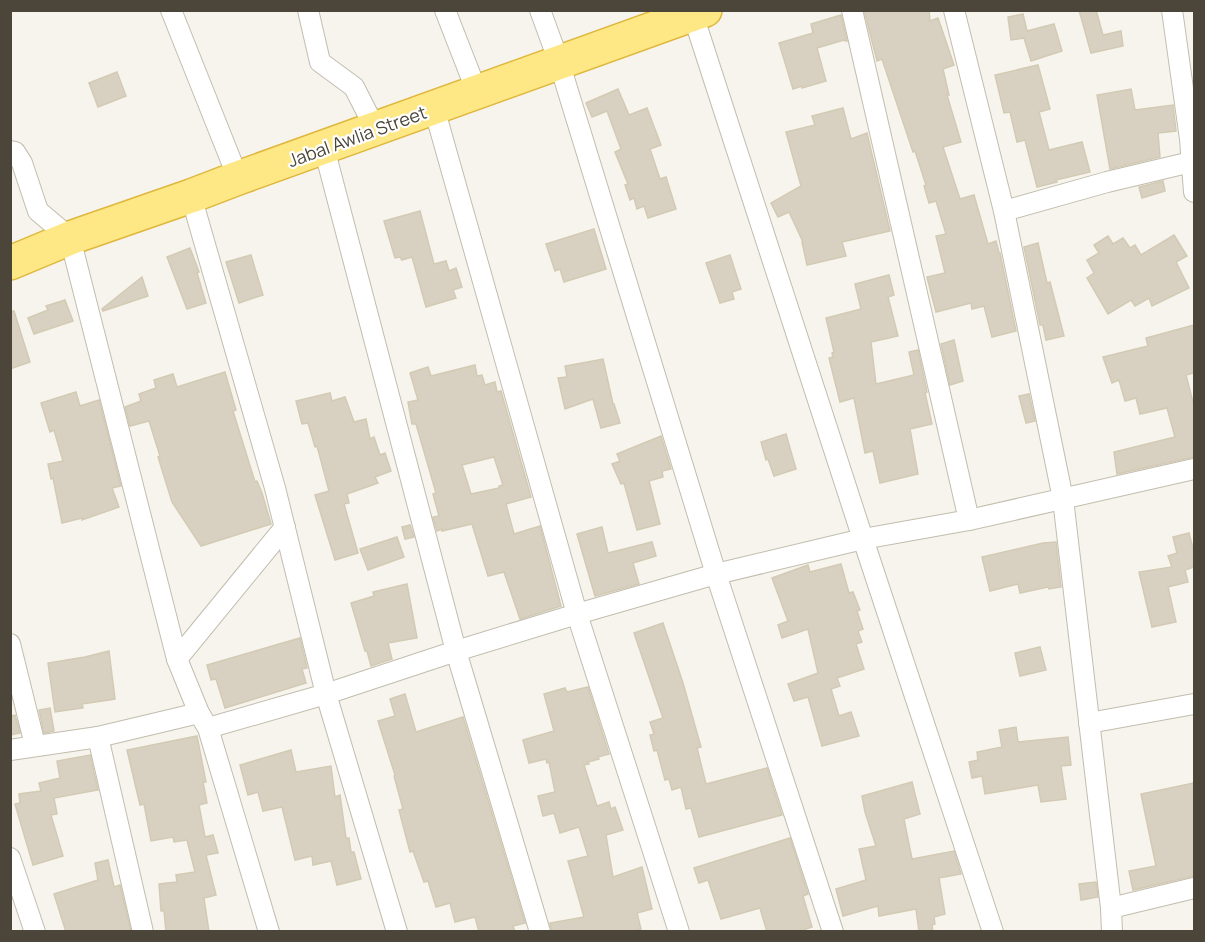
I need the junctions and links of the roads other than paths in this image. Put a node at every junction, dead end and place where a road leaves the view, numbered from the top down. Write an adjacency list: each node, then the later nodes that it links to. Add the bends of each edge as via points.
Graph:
1 (171, 10): 18 (street)
2 (308, 10): 13 (street, via 320,62 354,87)
3 (445, 10): 11 (street)
4 (540, 10): 10 (street)
5 (852, 10): 26 (street)
6 (954, 10): 21 (street)
7 (1172, 10): 14 (street)
8 (699, 13): 9 (highway, Jabal Awlia Street); 28 (street)
9 (644, 21): 10 (highway, Jabal Awlia Street)
10 (559, 62): 11 (highway, Jabal Awlia Street); 29 (street)
11 (477, 92): 12 (highway, Jabal Awlia Street)
12 (434, 108): 13 (highway, Jabal Awlia Street); 30 (street)
13 (376, 130): 15 (highway, Jabal Awlia Street)
14 (1192, 139): 17 (street)
15 (324, 148): 18 (highway, Jabal Awlia Street); 32 (street)
16 (10, 151): 22 (street, via 22,163 38,211)
17 (1191, 162): 19 (street); 21 (street)
18 (238, 178): 20 (highway, Jabal Awlia Street)
19 (1194, 192)
20 (192, 196): 22 (highway, Jabal Awlia Street); 27 (street)
21 (1004, 211): 25 (street)
22 (69, 238): 23 (highway, Jabal Awlia Street); 33 (street)
23 (10, 263)
24 (1194, 469): 25 (street)
25 (1063, 500): 26 (street); 37 (street)
26 (969, 520): 28 (street)
27 (285, 527): 33 (street); 34 (street)
28 (863, 539): 29 (street); 44 (street)
29 (716, 574): 30 (street); 51 (street)
30 (578, 614): 32 (street); 50 (street)
31 (10, 644): 39 (street)
32 (456, 651): 34 (street); 49 (street)
33 (177, 659): 36 (street)
34 (326, 694): 36 (street); 48 (street)
35 (1194, 704): 37 (street)
36 (203, 720): 38 (street); 47 (street)
37 (1089, 723): 43 (street)
38 (98, 736): 39 (street); 46 (street)
39 (35, 746): 40 (street)
40 (10, 750)
41 (10, 858): 45 (street)
42 (1194, 888): 43 (street)
43 (1111, 908): 52 (street)
44 (992, 931)
45 (35, 932)
46 (142, 932)
47 (269, 932)
48 (397, 932)
49 (540, 932)
50 (679, 932)
51 (833, 932)
52 (1112, 932)

